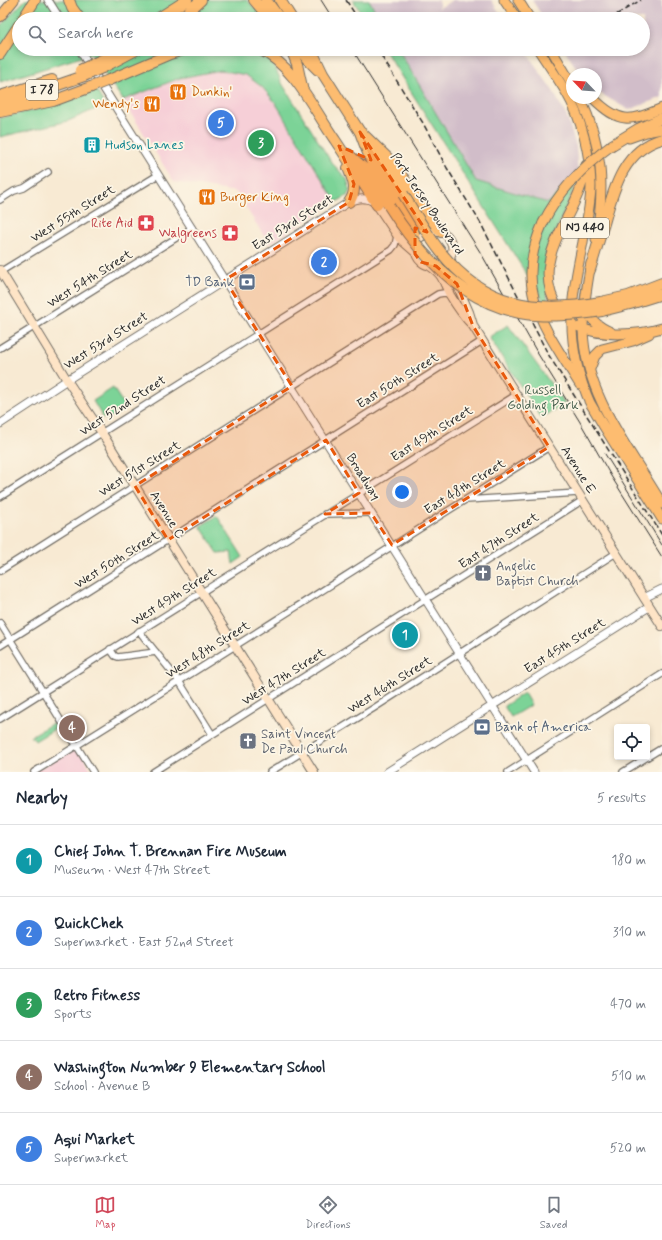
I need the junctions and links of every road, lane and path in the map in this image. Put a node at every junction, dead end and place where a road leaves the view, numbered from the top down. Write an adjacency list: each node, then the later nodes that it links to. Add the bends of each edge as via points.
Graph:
1 (14, 0): 23 (highway)
2 (36, 0): 12 (highway)
3 (48, 0): 13 (street)
4 (69, 0): 14 (highway)
5 (188, 0): 15 (highway); 16 (highway)
6 (201, 0): 17 (highway)
7 (254, 0): 18 (highway)
8 (266, 0): 19 (highway)
9 (280, 0): 20 (highway)
10 (504, 0): 21 (highway)
11 (518, 0): 22 (highway)
12 (28, 12)
13 (56, 12)
14 (75, 12)
15 (168, 12)
16 (175, 12)
17 (188, 12)
18 (264, 12)
19 (275, 12)
20 (288, 12)
21 (512, 12)
22 (526, 12)
23 (0, 17)
24 (12, 36): 25 (highway)
25 (0, 54)
26 (83, 56): 57 (street, Broadway)
27 (113, 56): 36 (highway, I 78)
28 (121, 56): 36 (highway, I 78)
29 (165, 56): 47 (highway, bridge, via 53,101)
30 (270, 56): 41 (highway)
31 (294, 56): 41 (highway)
32 (305, 56): 39 (highway)
33 (314, 56): 39 (highway)
34 (543, 56): 54 (highway, NJ 440, via 572,104)
35 (557, 58): 37 (highway); 40 (highway)
36 (99, 65): 38 (highway, I 78, bridge)
37 (566, 68)
38 (82, 72): 42 (highway, I 78); 45 (highway, I 78)
39 (323, 74): 50 (highway)
40 (566, 74)
41 (302, 89): 53 (highway)
42 (0, 96)
43 (582, 104): 68 (highway, NJ 440, via 595,137 601,173 600,213)
44 (600, 104): 46 (highway, via 611,113 630,119)
45 (0, 105)
46 (662, 108)
47 (0, 112)
48 (662, 118): 52 (highway)
49 (662, 129): 52 (highway, via 638,134)
50 (360, 132): 55 (highway); 63 (highway, via 394,164 433,222); 78 (highway, Port Jersey Boulevard, bridge, via 380,157 434,242 466,278 489,293 514,303 531,306)
51 (662, 139): 68 (highway, via 636,153 621,174)
52 (612, 145): 92 (highway, bridge, via 572,179 556,200 535,242 531,263 530,282 534,301 545,327)
53 (339, 146): 55 (highway); 59 (highway, via 354,184 354,192); 60 (highway); 78 (highway, Port Jersey Boulevard, bridge, via 366,170 410,237 432,262 458,284 485,301 530,315 559,316)
54 (586, 149): 76 (highway, via 582,185 548,264 548,281); 77 (highway, NJ 440, via 590,197)
55 (371, 161): 61 (highway)
56 (48, 172): 58 (street)
57 (158, 175): 62 (street, Broadway); 69 (street, West 55th Street)
58 (0, 200)
59 (349, 202): 60 (street, East 53rd Street, via 363,198); 70 (street, East 53rd Street)
60 (377, 205): 64 (main road)
61 (406, 215): 63 (highway, via 420,229); 65 (highway, via 414,234)
62 (192, 228): 70 (street, Broadway); 80 (street, West 54th Street)
63 (436, 232): 65 (main road, via 421,237); 66 (main road, via 450,239)
64 (397, 236): 65 (main road); 84 (street, West 52nd Street, via 391,250)
65 (415, 247): 67 (main road, via 421,262)
66 (452, 252): 67 (main road, via 448,260 441,265); 81 (main road, Avenue E, via 450,266)
67 (428, 265): 72 (main road, Avenue E, via 441,275)
68 (590, 270): 74 (highway, NJ 440)
69 (0, 271): 80 (main road, Avenue C)
70 (225, 280): 84 (street, Broadway); 89 (street, West 53rd Street)
71 (662, 283): 78 (highway, Port Jersey Boulevard)
72 (450, 294): 81 (main road, Avenue E, via 463,316); 90 (street, West 51st Street, via 438,294)
73 (662, 294): 78 (highway, Port Jersey Boulevard, via 630,304)
74 (584, 300): 77 (highway); 82 (highway, NJ 440); 85 (highway, via 592,320 601,328)
75 (662, 301): 78 (highway)
76 (554, 302): 77 (highway); 79 (highway, via 562,315)
77 (572, 306): 79 (highway, NJ 440)
78 (602, 307)
79 (572, 324): 82 (highway); 92 (highway, NJ 440, via 576,360)
80 (34, 326): 87 (street, West 54th Street); 89 (main road, Avenue C)
81 (473, 326): 86 (main road, Avenue E)
82 (583, 329): 85 (highway); 88 (highway, NJ 440)
83 (661, 329): 85 (highway); 88 (highway, via 639,339 602,349 593,359)
84 (258, 333): 90 (street, Broadway); 94 (street, West 52nd Street)
85 (614, 333)
86 (482, 341): 91 (main road, Avenue E); 95 (street, East 50th Street)
87 (0, 348)
88 (590, 370): 103 (highway, NJ 440, via 605,411)
89 (67, 380): 93 (street, West 53rd Street); 94 (main road, Avenue C)
90 (292, 386): 95 (street, Broadway); 97 (street, West 51st Street)
91 (516, 395): 96 (main road, Avenue E); 98 (street, East 49th Street)
92 (591, 405): 106 (highway, NJ 440)
93 (0, 424)
94 (102, 433): 97 (main road, Avenue C); 100 (street, West 52nd Street)
95 (326, 440): 98 (street, Broadway); 107 (street, West 50th Street)
96 (549, 447): 99 (main road, Avenue E); 101 (street, East 48th Street)
97 (135, 486): 107 (main road, Avenue C); 110 (street, West 51st Street)
98 (359, 493): 104 (street, Broadway); 105 (street, West 49th Street)
99 (578, 493): 101 (street); 102 (main road, Avenue E)
100 (0, 497)
101 (464, 500): 108 (street, East 48th Street)
102 (583, 500): 109 (main road, Avenue E); 114 (street, East 47th Street)
103 (662, 504)
104 (371, 513): 105 (street); 108 (street, Broadway)
105 (325, 514): 112 (street, West 49th Street)
106 (662, 519)
107 (168, 540): 112 (main road, Avenue C); 119 (street, West 50th Street)
108 (392, 545): 114 (street, Broadway); 121 (street, West 48th Street)
109 (616, 553): 113 (main road, Avenue E); 124 (street, West 46th Street)
110 (0, 571)
111 (662, 589): 113 (street)
112 (201, 592): 118 (street, West 49th Street); 121 (main road, Avenue C)
113 (644, 598): 115 (main road, Avenue E)
114 (426, 600): 124 (street, Broadway); 128 (street, West 47th Street)
115 (650, 606): 117 (main road, Avenue E); 129 (street, East 45th Street)
116 (0, 623): 119 (street)
117 (662, 626)
118 (139, 632): 122 (street, West 49th Street); 123 (street)
119 (10, 639): 120 (street, West 50th Street); 127 (street)
120 (0, 646)
121 (235, 646): 126 (street, West 48th Street); 128 (main road, Avenue C)
122 (110, 649): 123 (street, via 115,656); 127 (street, West 49th Street)
123 (156, 652): 126 (street)
124 (460, 653): 129 (street, Broadway); 134 (street, West 46th Street)
125 (662, 674): 135 (street)
126 (179, 681): 131 (street); 132 (street, West 48th Street)
127 (43, 692): 130 (street, West 49th Street); 132 (street)
128 (269, 699): 131 (street, West 47th Street); 134 (main road, Avenue C)
129 (493, 706): 135 (street, Broadway); 141 (street, East 45th Street)
130 (0, 719)
131 (212, 734): 138 (street, West 47th Street)
132 (76, 746): 136 (street, West 48th Street); 137 (street)
133 (662, 748): 144 (street)
134 (302, 753): 139 (street, West 46th Street); 140 (main road, Avenue C)
135 (527, 760): 142 (street); 143 (street, Broadway)
136 (34, 772)
137 (93, 772)
138 (153, 772)
139 (270, 772)
140 (314, 772)
141 (387, 772)
142 (508, 772)
143 (534, 772)
144 (623, 772)

